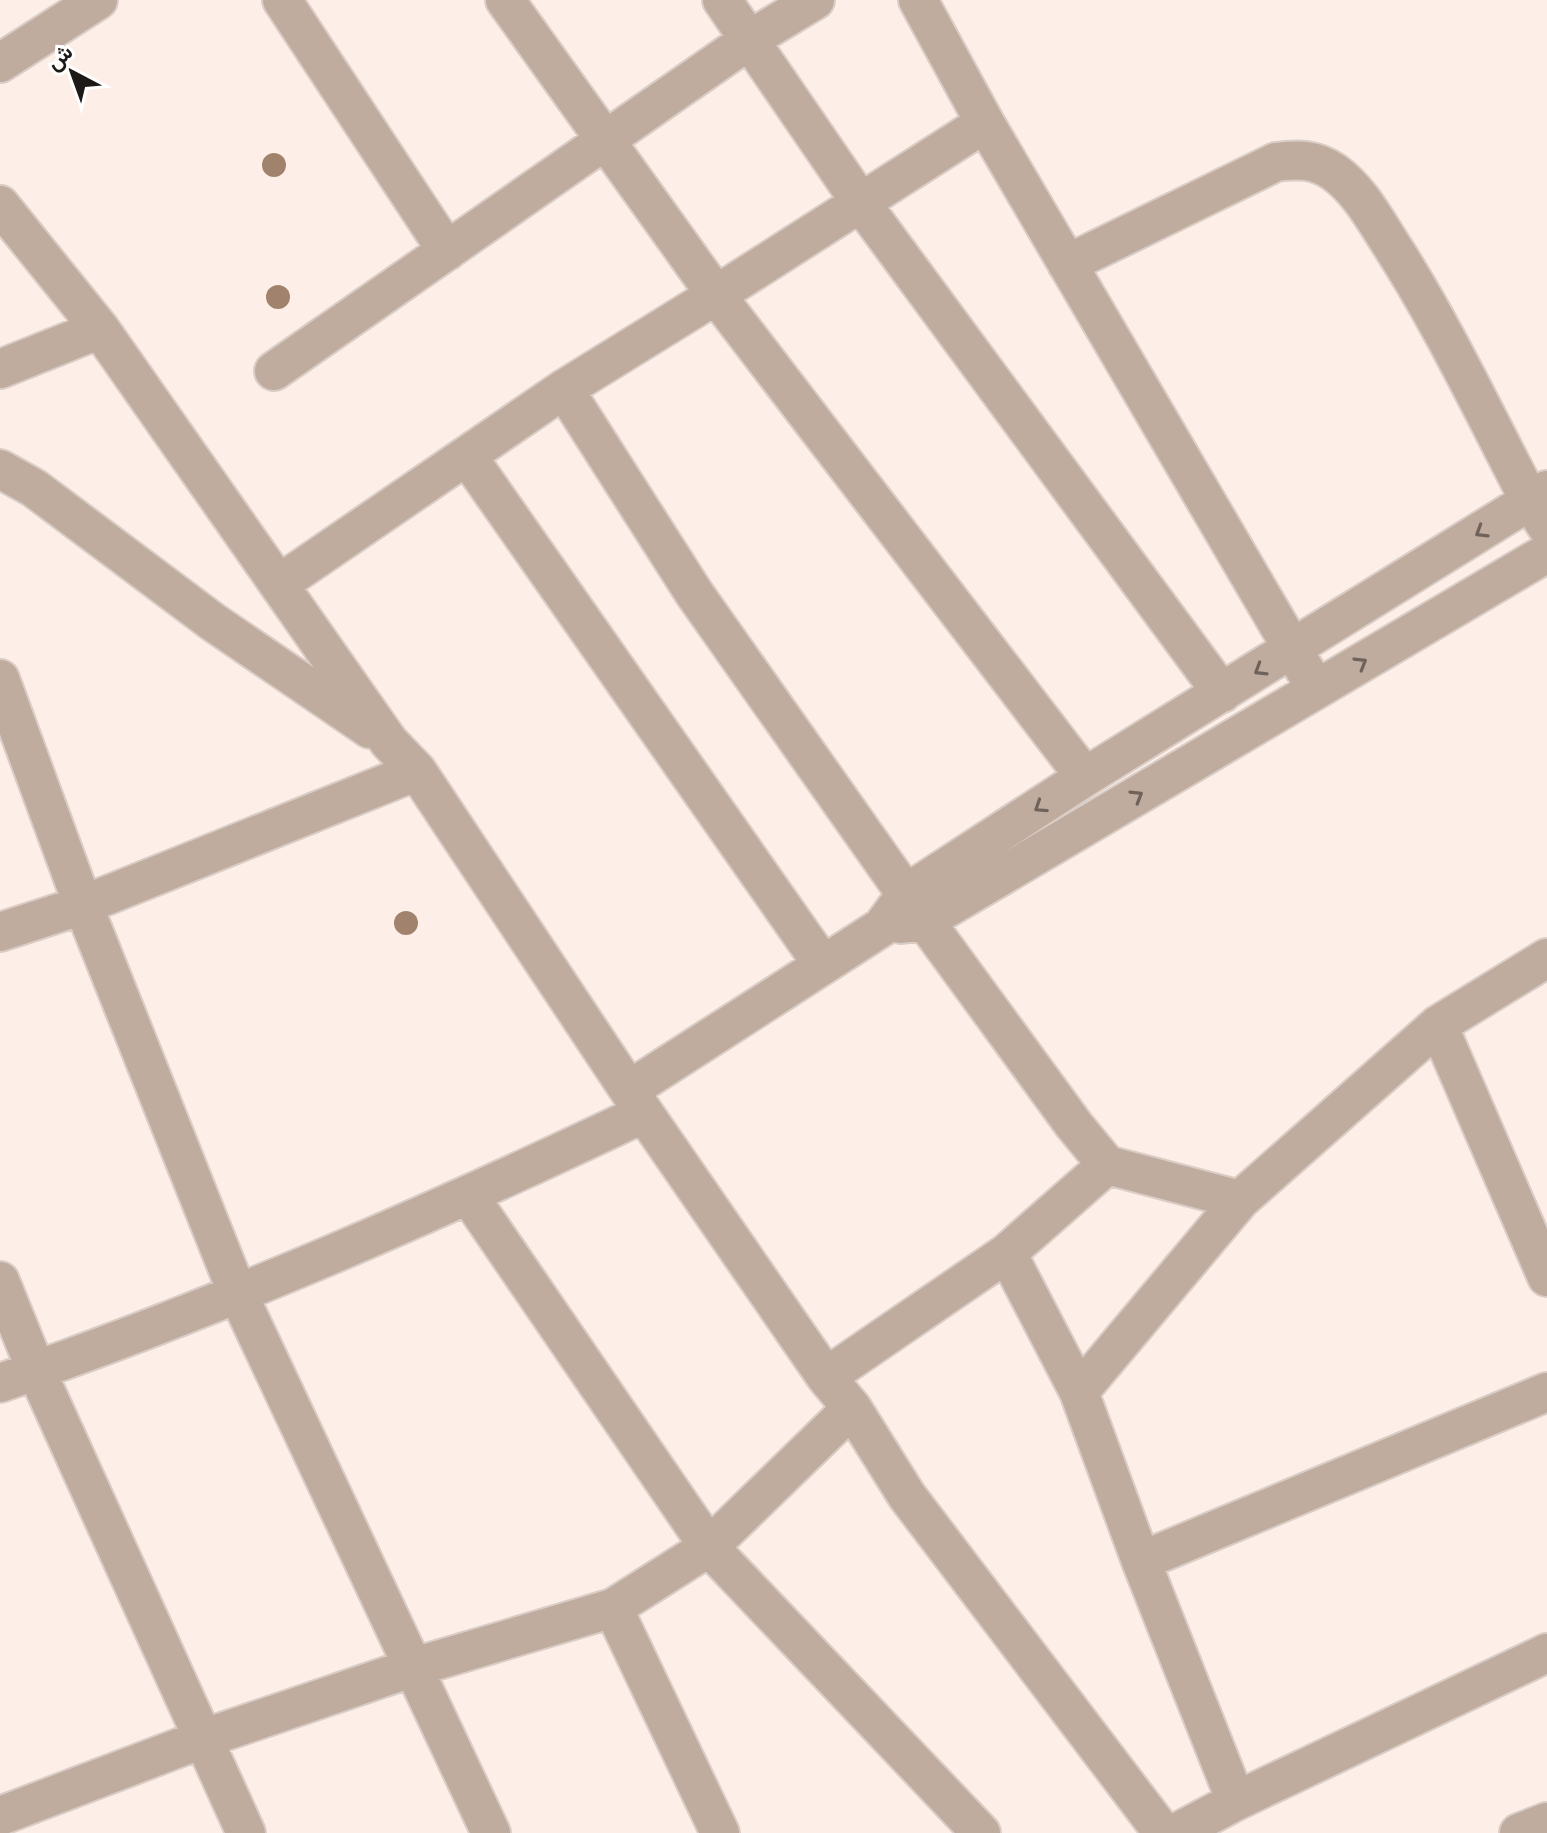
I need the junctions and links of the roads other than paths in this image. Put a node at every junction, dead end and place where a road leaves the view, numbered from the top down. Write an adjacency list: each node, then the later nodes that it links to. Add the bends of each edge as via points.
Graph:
1 (98, 0): 8 (street)
2 (282, 0): 13 (street)
3 (505, 0): 10 (street)
4 (722, 0): 7 (street)
5 (815, 0): 7 (street)
6 (918, 0): 9 (street)
7 (749, 40): 10 (street); 11 (street)
8 (0, 63)
9 (985, 123): 11 (street); 14 (street)
10 (604, 141): 13 (street); 15 (street)
11 (861, 203): 15 (street); 28 (street)
12 (0, 205): 16 (street)
13 (447, 251): 18 (street)
14 (1067, 264): 22 (street, via 1276,162 1315,161 1364,202); 25 (street)
15 (716, 295): 19 (street); 31 (street)
16 (100, 329): 17 (street); 24 (street)
17 (0, 369)
18 (274, 371)
19 (564, 389): 20 (street); 33 (street, via 694,593)
20 (467, 456): 24 (street); 36 (street)
21 (0, 469): 29 (street)
22 (1541, 506): 25 (street, one-way to 25)
23 (1547, 553): 27 (street, one-way to 23)
24 (279, 584): 29 (street)
25 (1294, 649): 27 (street); 28 (street, one-way to 28)
26 (0, 679): 32 (street)
27 (1316, 689): 33 (street, one-way to 27)
28 (1222, 693): 31 (street)
29 (389, 742): 30 (street)
30 (417, 771): 32 (street); 38 (street)
31 (1085, 777): 33 (street, one-way to 33)
32 (83, 905): 34 (street); 45 (street)
33 (916, 907): 36 (street); 39 (street)
34 (0, 932)
35 (1547, 958): 37 (street)
36 (823, 965): 38 (street)
37 (1438, 1025): 41 (street); 43 (street)
38 (636, 1102): 40 (street); 47 (street)
39 (1107, 1165): 41 (street); 42 (street)
40 (469, 1196): 45 (street); 52 (street)
41 (1240, 1200): 49 (street)
42 (1007, 1253): 47 (street); 49 (street)
43 (1547, 1277)
44 (0, 1281): 46 (street)
45 (237, 1292): 46 (street); 56 (street)
46 (36, 1370): 48 (street); 57 (street)
47 (826, 1377): 51 (street)
48 (0, 1383)
49 (1079, 1392): 53 (street)
50 (1547, 1392): 53 (street)
51 (852, 1408): 52 (street); 65 (street, via 907,1496)
52 (709, 1547): 54 (street); 64 (street)
53 (1141, 1561): 58 (street)
54 (613, 1608): 56 (street); 63 (street)
55 (1547, 1653): 58 (street)
56 (411, 1668): 57 (street); 62 (street)
57 (202, 1739): 59 (street); 61 (street)
58 (1236, 1801): 66 (street)
59 (3, 1819)
60 (1547, 1822): 67 (street)
61 (246, 1833)
62 (491, 1833)
63 (720, 1833)
64 (981, 1833)
65 (1163, 1833)
66 (1176, 1833)
67 (1519, 1833)

